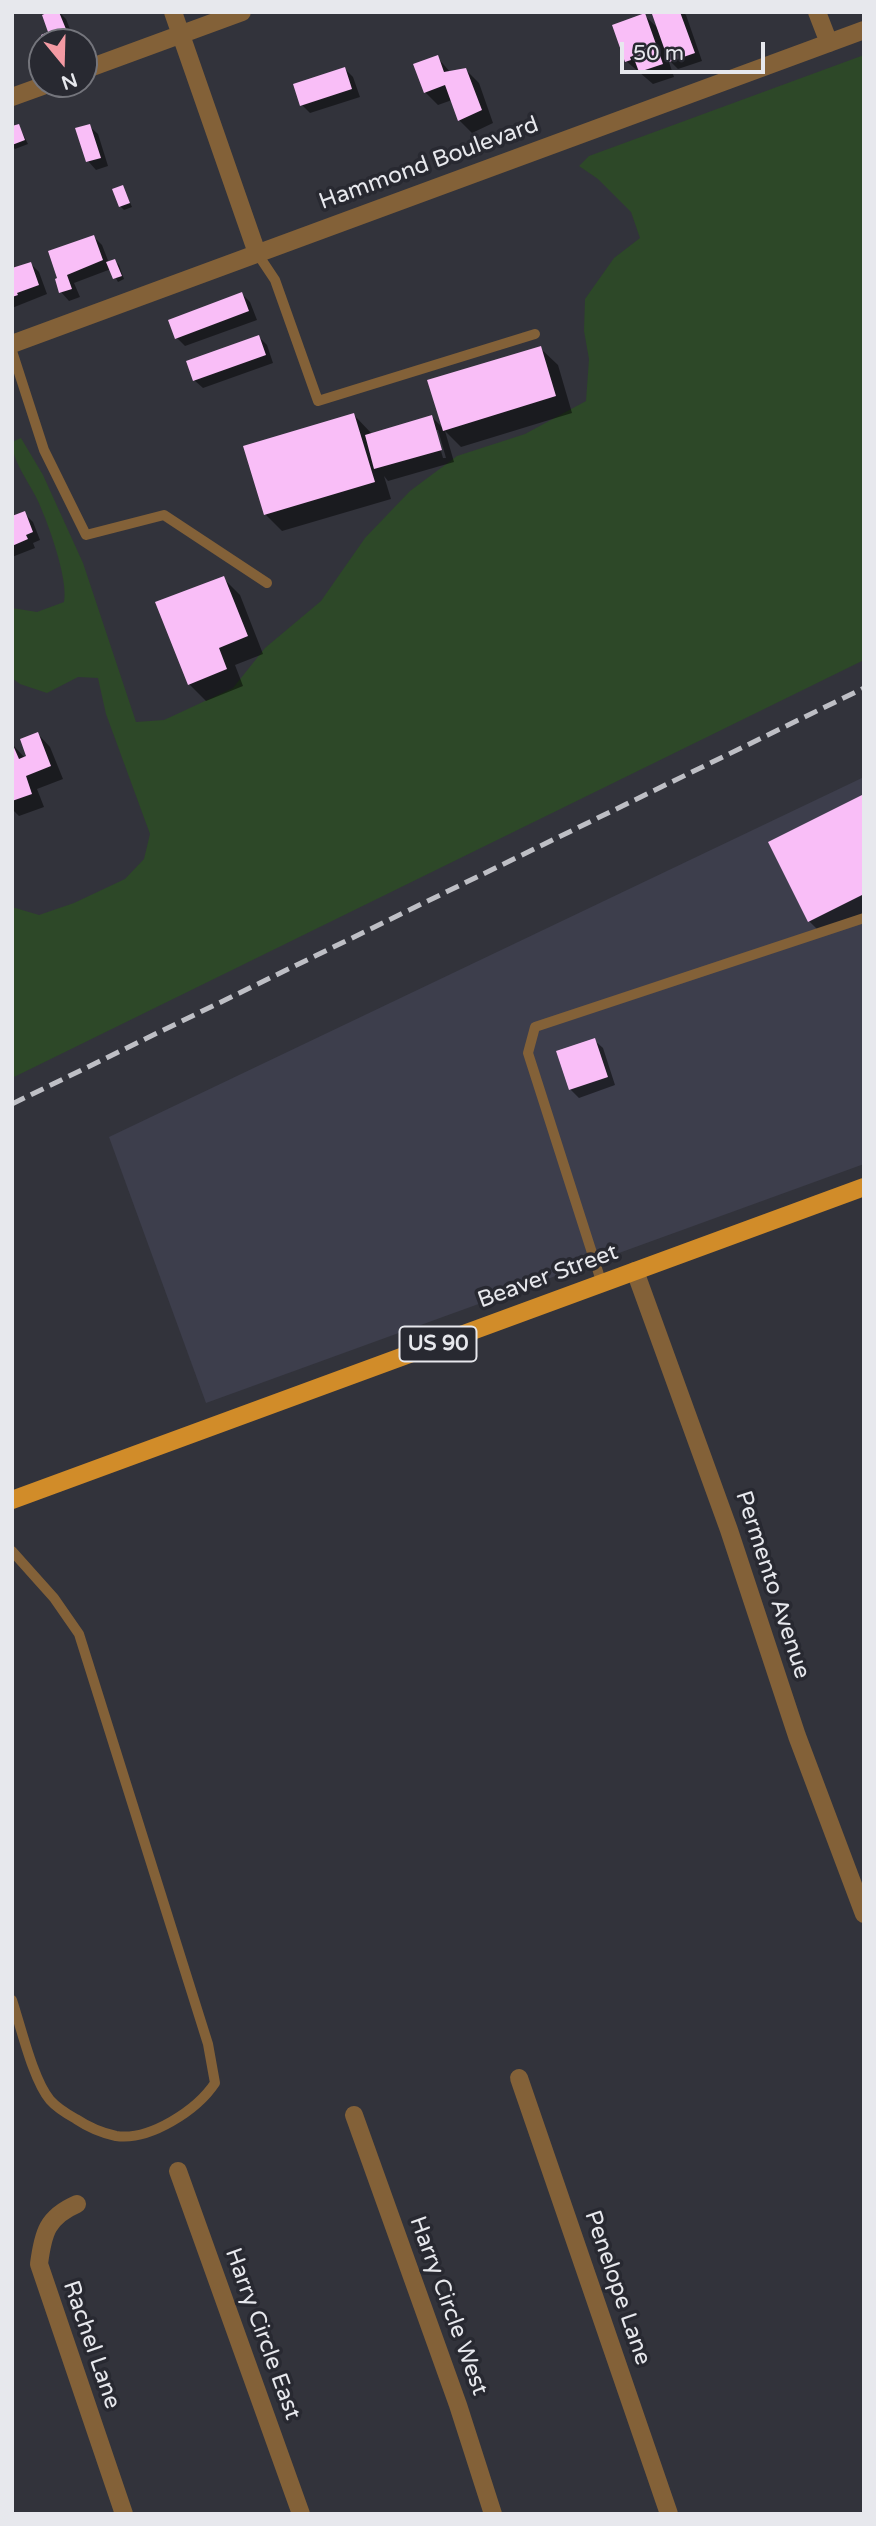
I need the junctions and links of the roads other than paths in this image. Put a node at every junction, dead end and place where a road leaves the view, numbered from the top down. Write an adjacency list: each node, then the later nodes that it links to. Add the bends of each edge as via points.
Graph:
1 (173, 12): 5 (street)
2 (242, 12): 5 (street)
3 (817, 12): 6 (street)
4 (864, 30): 6 (street, Hammond Boulevard)
5 (181, 34): 7 (street); 8 (street)
6 (828, 43): 8 (street, Hammond Boulevard)
7 (98, 66)
8 (257, 253): 9 (lane, via 275,280 318,401); 10 (street, Hammond Boulevard)
9 (535, 334)
10 (12, 344)
11 (12, 351): 12 (lane, via 44,450 86,535 164,514)
12 (267, 583)
13 (864, 918): 16 (lane, via 535,1027 528,1053)
14 (864, 1187): 15 (main road, Beaver Street / US 90)
15 (635, 1271): 16 (main road, Beaver Street / US 90); 19 (street, Permento Avenue)
16 (602, 1284): 17 (main road, Beaver Street / US 90)
17 (12, 1500)
18 (12, 1550): 20 (lane, via 79,1634 208,2044 215,2083 205,2098 165,2125 136,2135 102,2132 51,2100 41,2085)
19 (864, 1914)
20 (12, 2000)
21 (519, 2078): 28 (street, Penelope Lane)
22 (354, 2115): 27 (street, Harry Circle West)
23 (178, 2171): 26 (street, Harry Circle East)
24 (77, 2204): 25 (street, Rachel Lane, via 50,2223 39,2264)
25 (124, 2514)
26 (300, 2514)
27 (493, 2514)
28 (669, 2514)

